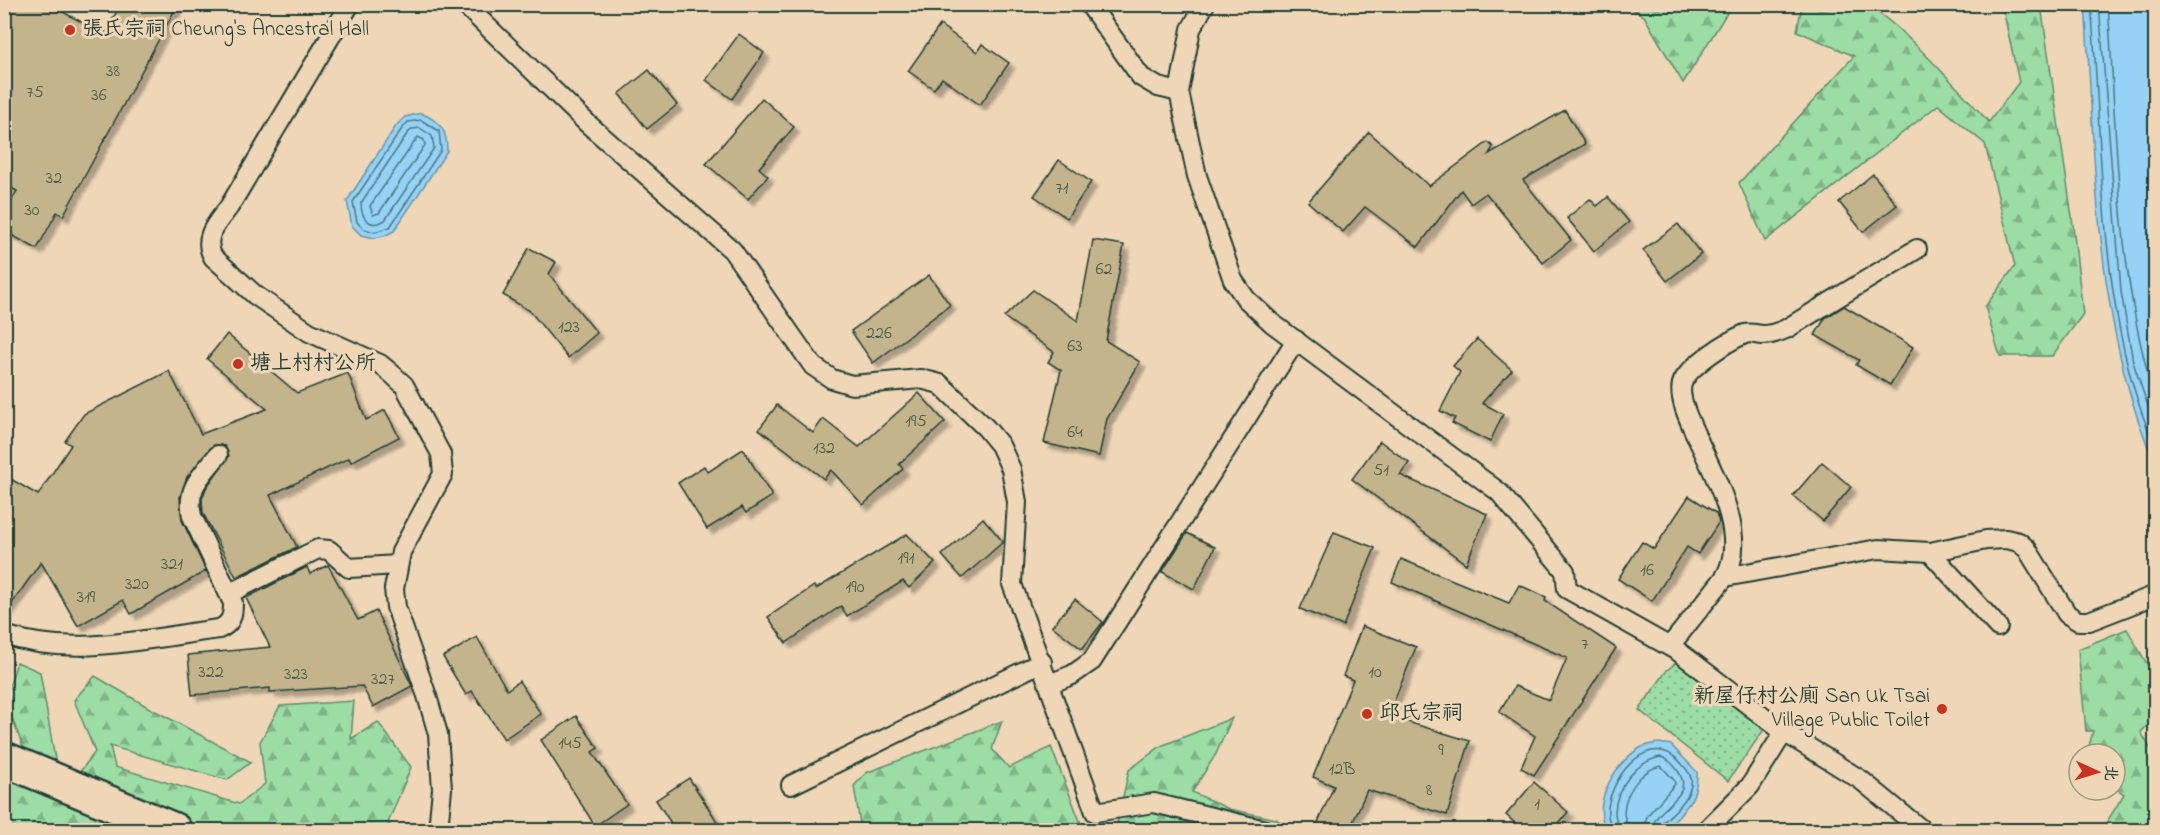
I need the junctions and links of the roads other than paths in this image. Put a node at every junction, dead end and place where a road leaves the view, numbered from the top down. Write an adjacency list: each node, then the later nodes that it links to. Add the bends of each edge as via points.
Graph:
1 (350, 4): 10 (lane, via 212,230 210,251 255,295 309,332 380,364 404,385 441,454 443,474 400,552)
2 (464, 4): 17 (lane, via 588,124 732,250 822,375 852,385 930,380 948,389 986,428 1003,451 1012,476 1017,502 1012,584)
3 (1089, 4): 5 (lane, via 1140,77)
4 (1198, 8): 5 (lane)
5 (1179, 92): 7 (lane, via 1197,176 1233,280 1246,299)
6 (1917, 249): 11 (lane, via 1786,329 1765,335 1748,333 1708,357 1683,382 1681,397 1732,526 1733,555)
7 (1296, 340): 16 (lane, via 1499,492 1565,571 1567,589); 18 (lane, via 1092,661)
8 (218, 455): 12 (lane, via 198,479 189,502 192,516)
9 (1930, 552): 11 (lane, via 1878,549); 13 (lane, via 1986,540 2019,542 2035,558 2067,614 2078,621 2089,621); 14 (lane)
10 (397, 565): 12 (lane, via 353,568 329,550 318,549); 23 (lane, via 396,607 438,734 442,789)
11 (1725, 577): 16 (lane)
12 (230, 593): 15 (lane, via 231,619 228,626 219,629 71,647)
13 (2156, 595)
14 (1998, 627)
15 (4, 635)
16 (1670, 646): 19 (lane)
17 (1042, 662): 18 (lane); 21 (lane)
18 (1049, 684): 24 (lane, via 1095,812 1154,803)
19 (1784, 732): 25 (lane, via 1750,786); 26 (lane, via 1861,780)
20 (4, 759): 22 (main road)
21 (791, 785)
22 (174, 831)
23 (438, 831)
24 (1265, 831)
25 (1706, 831)
26 (1922, 831)

